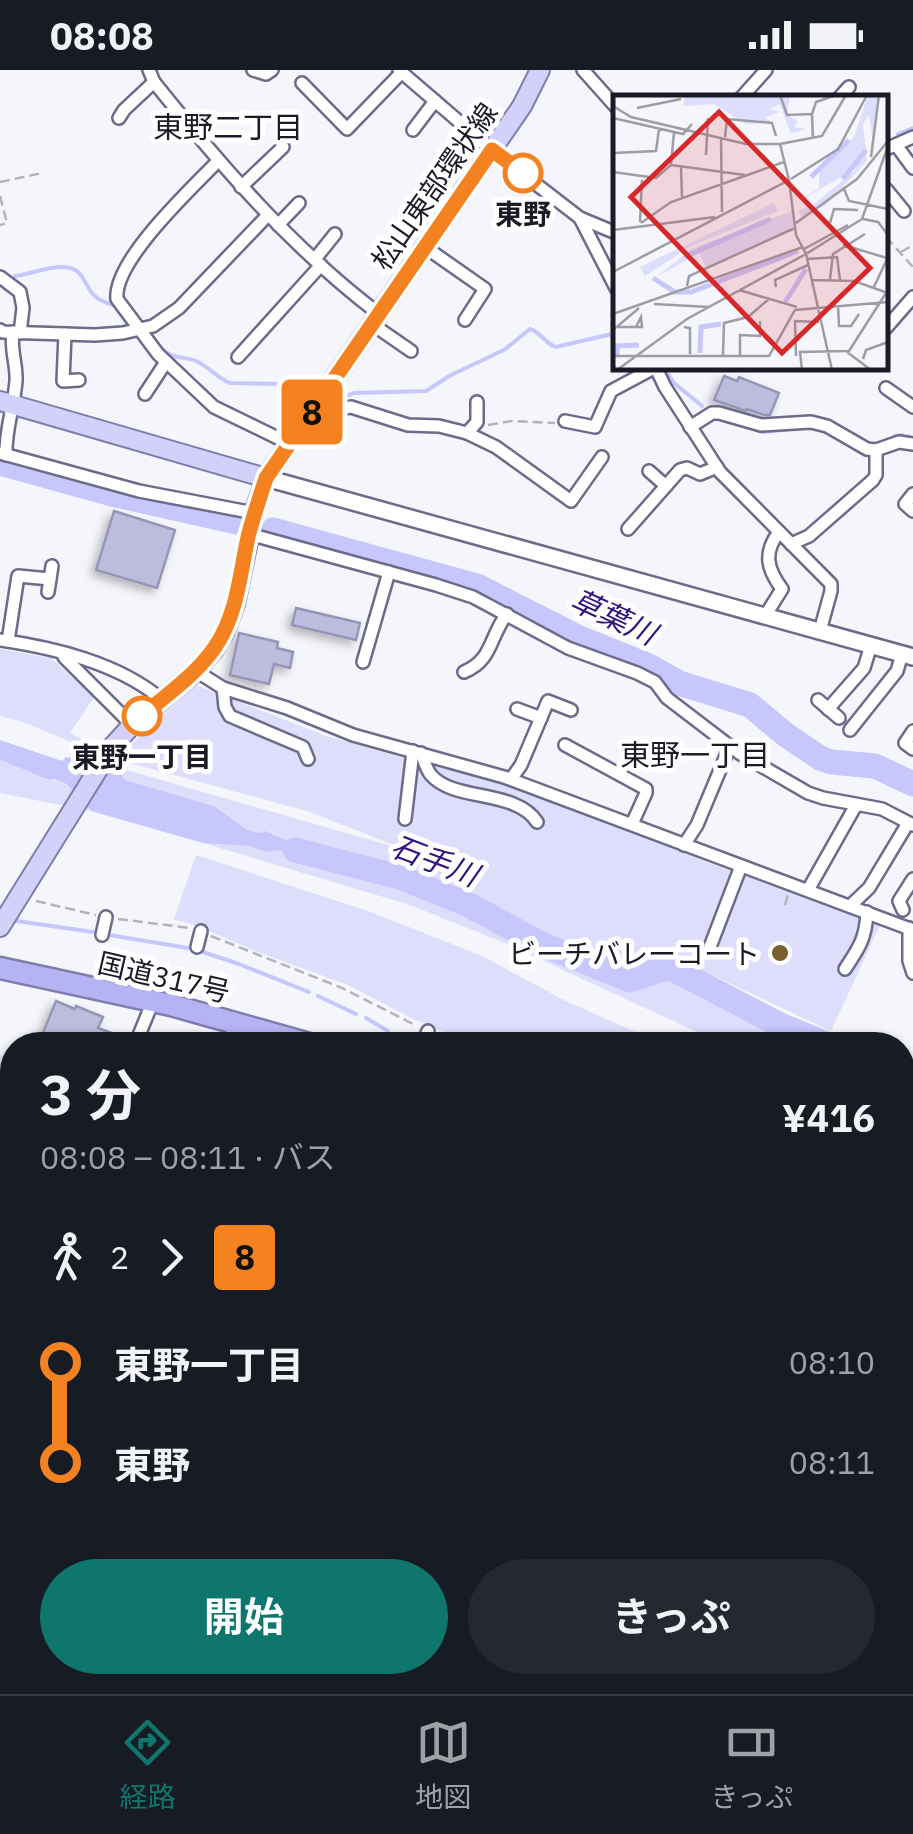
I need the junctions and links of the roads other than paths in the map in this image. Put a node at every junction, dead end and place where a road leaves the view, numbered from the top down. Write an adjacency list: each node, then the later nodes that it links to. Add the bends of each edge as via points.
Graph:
1 (253, 70): 2 (street)
2 (272, 70)
3 (421, 70): 7 (street)
4 (540, 70): 20 (main road, 松山東部環状線)
5 (583, 70): 14 (street)
6 (766, 70): 11 (street)
7 (404, 74): 9 (street, via 347,129); 13 (street)
8 (151, 76): 15 (street); 21 (street)
9 (302, 84)
10 (849, 87): 12 (street)
11 (744, 95)
12 (841, 95)
13 (436, 101): 16 (street); 20 (street)
14 (613, 104)
15 (118, 118)
16 (413, 130)
17 (913, 137): 19 (street)
18 (283, 147): 23 (street)
19 (890, 147): 22 (street)
20 (492, 150): 27 (street); 31 (main road, 松山東部環状線)
21 (218, 161): 23 (street); 40 (street, via 121,275 117,299)
22 (913, 168)
23 (241, 186): 28 (street)
24 (888, 192): 26 (street)
25 (299, 203): 28 (street)
26 (904, 212)
27 (580, 218): 29 (street); 34 (street)
28 (272, 221): 32 (street); 40 (street, via 178,308)
29 (613, 233)
30 (335, 234): 32 (street)
31 (425, 247): 37 (main road, 松山東部環状線); 38 (street, via 485,289)
32 (318, 262): 37 (street); 44 (street)
33 (0, 277): 41 (street, via 20,292 23,308)
34 (613, 282)
35 (896, 295): 36 (street)
36 (910, 301): 39 (street)
37 (376, 319): 43 (street); 53 (main road, 松山東部環状線)
38 (465, 320)
39 (888, 326)
40 (141, 330): 42 (street); 45 (street)
41 (11, 332): 42 (street); 52 (street, via 16,372)
42 (65, 334): 48 (street, via 63,380)
43 (411, 351)
44 (238, 357)
45 (166, 362): 50 (street); 58 (street, via 214,406)
46 (651, 370): 55 (street, via 611,391 595,427)
47 (656, 370): 56 (street)
48 (79, 380)
49 (886, 388): 54 (street)
50 (144, 394)
51 (478, 402): 57 (street, via 477,422)
52 (6, 403): 61 (street); 65 (main road)
53 (316, 406): 57 (street, via 350,407); 58 (main road, 松山東部環状線)
54 (913, 407)
55 (565, 421)
56 (690, 428): 60 (street, via 712,414 761,425 811,422); 63 (street)
57 (467, 433): 62 (street, via 571,500)
58 (290, 444): 65 (main road, 松山東部環状線)
59 (913, 444): 60 (street)
60 (876, 450): 73 (street, via 876,475)
61 (3, 454): 69 (street)
62 (602, 457)
63 (717, 468): 66 (street, via 704,474 680,470); 71 (street)
64 (649, 472): 66 (street)
65 (266, 478): 69 (main road, 松山東部環状線); 77 (street)
66 (666, 486): 70 (street)
67 (913, 494): 68 (street, via 905,504)
68 (913, 511)
69 (254, 514): 72 (main road, 松山東部環状線)
70 (628, 529)
71 (780, 532): 73 (street); 77 (street, via 767,559 782,589)
72 (249, 534): 74 (street); 84 (main road, 松山東部環状線, via 225,631)
73 (792, 544): 78 (street, via 831,584)
74 (388, 572): 76 (street); 83 (street)
75 (50, 579): 79 (street, via 18,576)
76 (506, 614): 85 (street, via 486,657); 96 (street, via 568,648 654,682)
77 (766, 616): 78 (street)
78 (820, 631): 80 (street)
79 (4, 641): 81 (street)
80 (871, 645): 82 (street); 89 (street, via 864,668)
81 (61, 653): 87 (street, via 142,683); 92 (street)
82 (908, 656): 93 (street)
83 (368, 659)
84 (196, 672): 86 (street); 87 (main road, 松山東部環状線)
85 (464, 672)
86 (223, 688): 98 (street); 99 (street, via 230,716 303,747)
87 (161, 699): 92 (main road, 松山東部環状線)
88 (517, 709): 91 (street)
89 (828, 709)
90 (571, 710): 91 (street, via 548,701)
91 (541, 718): 100 (street)
92 (132, 724): 110 (main road, 松山東部環状線)
93 (850, 730)
94 (913, 731): 97 (street, via 905,744)
95 (565, 746): 104 (street, via 646,789)
96 (730, 746): 101 (street, via 808,793); 106 (street)
97 (913, 749)
98 (417, 752): 100 (street); 102 (street); 103 (street, via 442,784 524,808)
99 (308, 758)
100 (510, 779): 104 (street)
101 (856, 805): 105 (street); 109 (street)
102 (405, 818)
103 (537, 822)
104 (632, 824): 106 (street)
105 (910, 824): 111 (street)
106 (684, 845): 107 (street)
107 (741, 866): 109 (street); 119 (street)
108 (913, 879): 112 (street, via 898,901)
109 (808, 890): 111 (street)
110 (11, 902): 115 (main road, 松山東部環状線)
111 (850, 906): 113 (street)
112 (903, 910)
113 (866, 912): 116 (street); 122 (street, via 862,943)
114 (106, 917): 118 (street)
115 (0, 927)
116 (911, 929): 123 (street)
117 (201, 931): 120 (street)
118 (102, 935)
119 (710, 947)
120 (197, 948)
121 (0, 968): 124 (highway, 国道317号)
122 (845, 969)
123 (913, 973)
124 (153, 1001): 125 (highway, 国道317号); 126 (street)
125 (238, 1023): 127 (street); 128 (highway, 国道317号)
126 (140, 1032)
127 (234, 1032)
128 (269, 1032)

